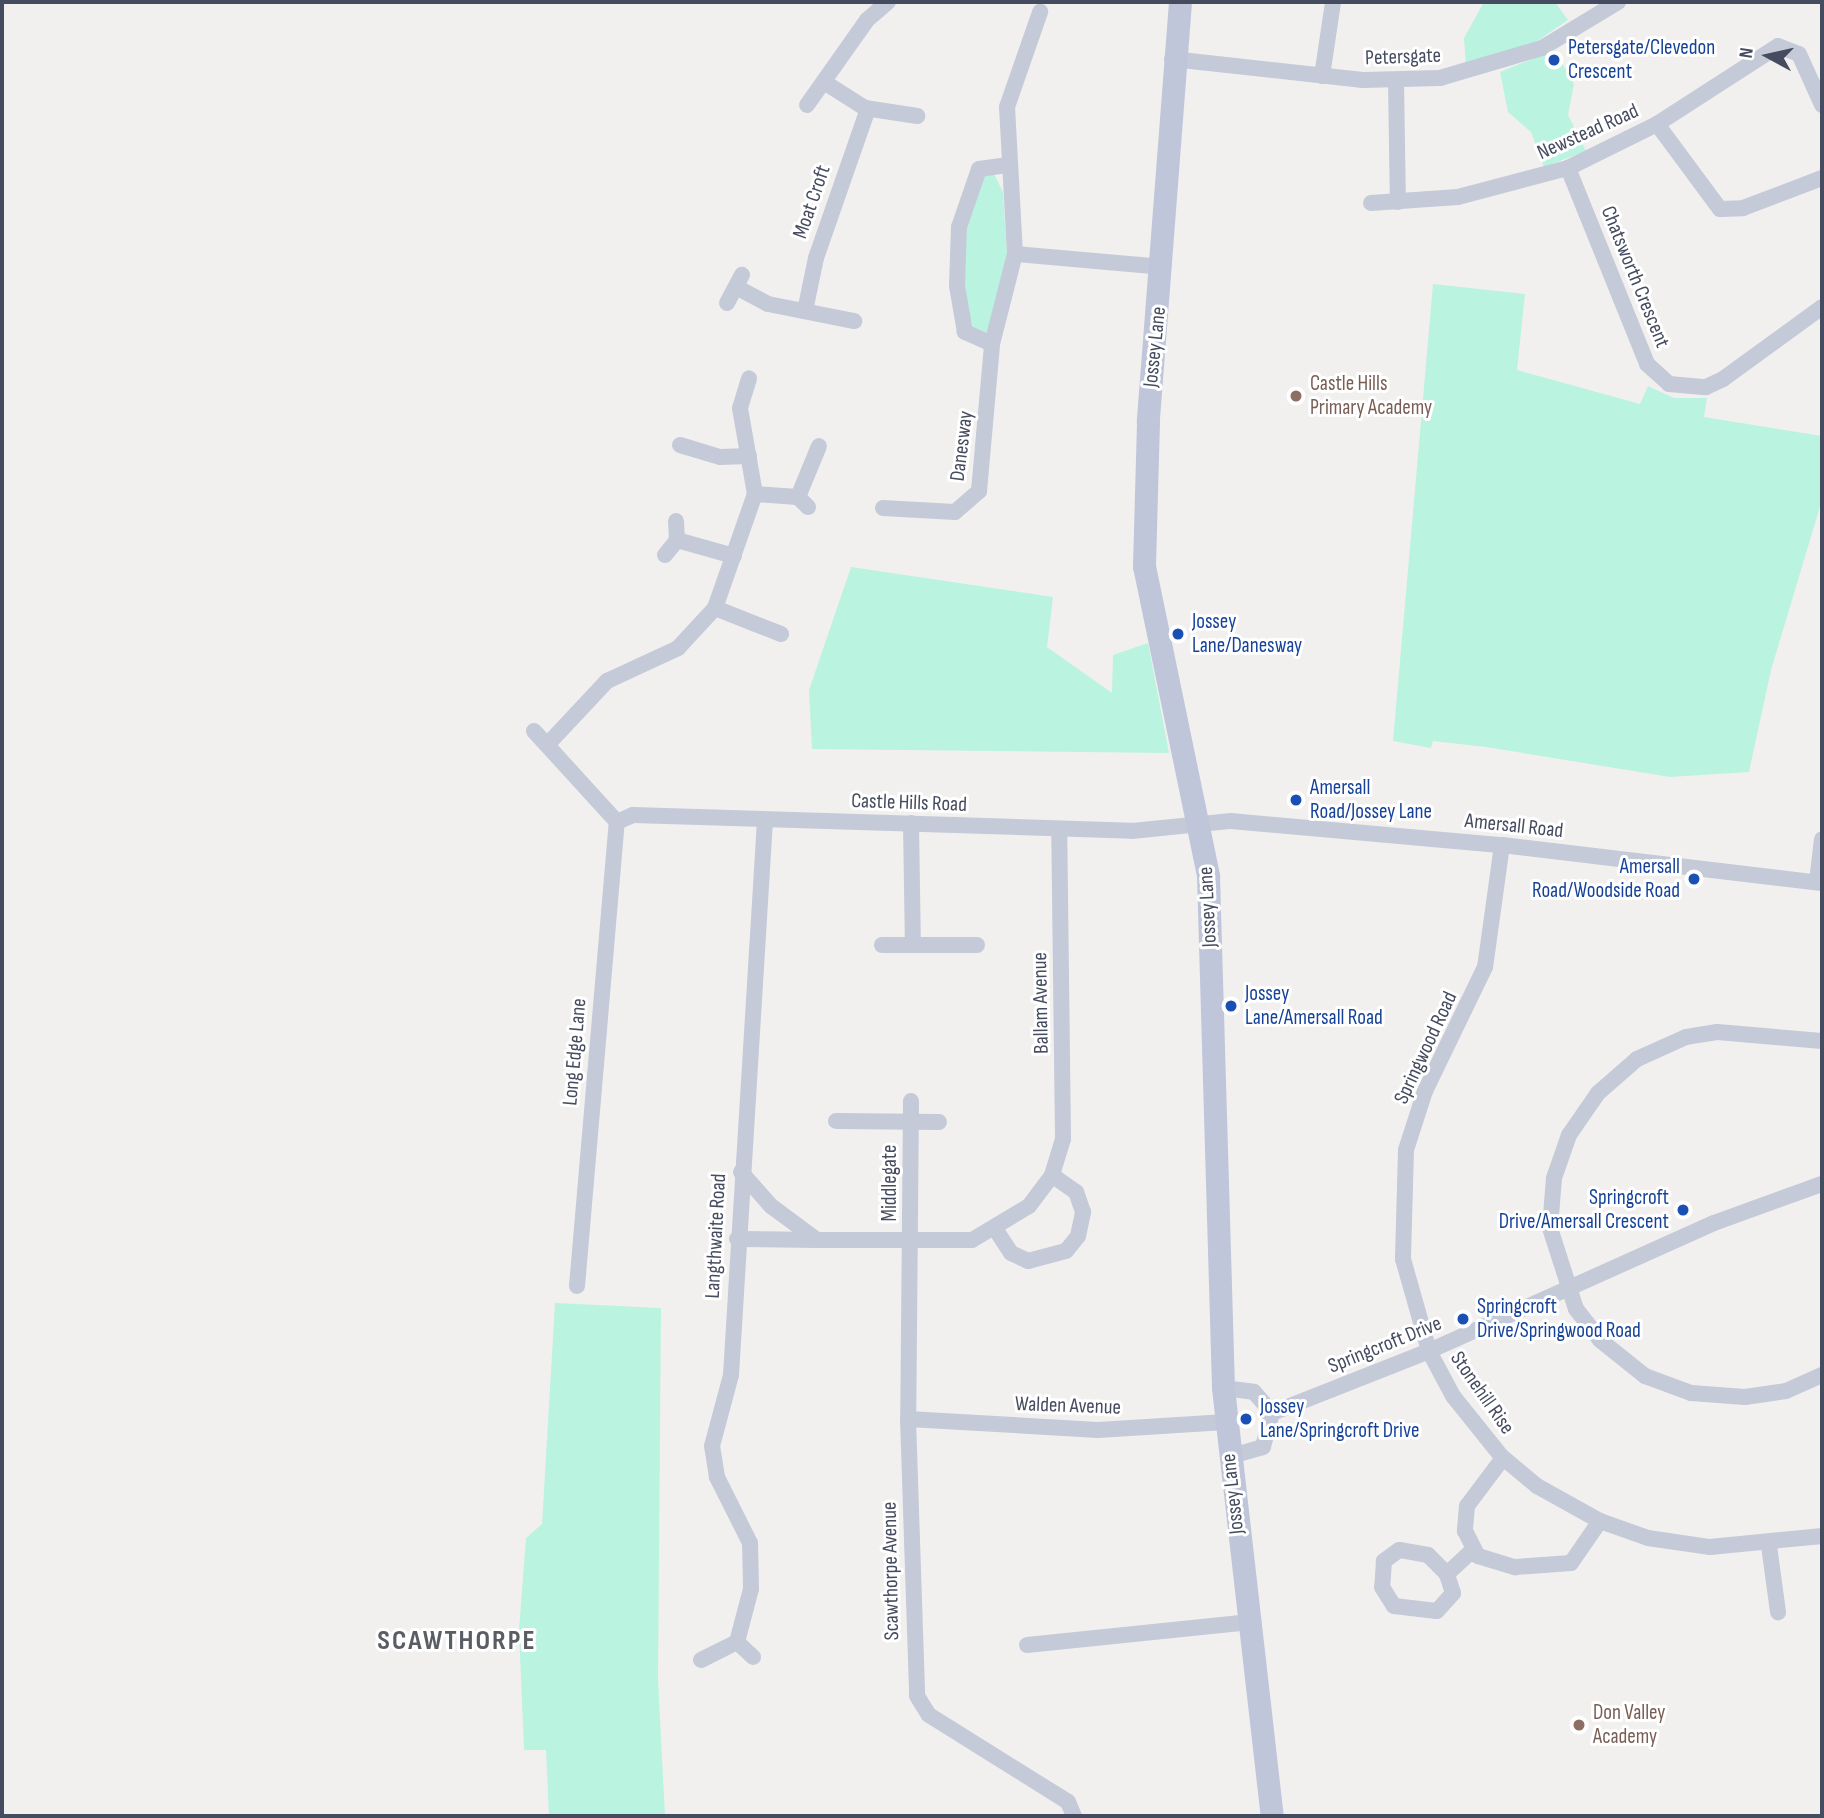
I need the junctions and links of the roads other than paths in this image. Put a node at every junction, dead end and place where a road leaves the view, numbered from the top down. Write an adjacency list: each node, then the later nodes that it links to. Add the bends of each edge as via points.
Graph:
1 (888, 2): 9 (street, via 867,20)
2 (1180, 2): 6 (street, Jossey Lane)
3 (1333, 2): 7 (street)
4 (1618, 2): 8 (street, Petersgate, via 1510,61)
5 (1041, 7): 15 (street, Danesway, via 1007,107)
6 (1172, 59): 7 (street, Petersgate); 21 (street, Jossey Lane)
7 (1322, 76): 8 (street, Petersgate)
8 (1395, 81): 18 (street)
9 (824, 82): 10 (street); 12 (street)
10 (807, 105)
11 (1822, 105): 14 (street, Newstead Road, via 1800,54 1778,46)
12 (868, 109): 13 (street); 24 (street, Moat Croft, via 816,258)
13 (917, 116)
14 (1657, 124): 16 (street, Newstead Road); 17 (street, via 1720,209 1743,208)
15 (1007, 165): 20 (street, Danesway); 26 (street, via 988,164 976,174 958,240 965,332)
16 (1568, 168): 18 (street, Newstead Road, via 1458,197); 23 (street, Chatsworth Crescent, via 1647,365 1669,384 1706,387 1723,379)
17 (1822, 178)
18 (1398, 202): 19 (street, Newstead Road)
19 (1371, 203)
20 (1015, 254): 21 (street); 26 (street, Danesway)
21 (1163, 267): 44 (street, Jossey Lane, via 1148,422 1144,566)
22 (727, 303): 24 (street, via 739,281 768,304)
23 (1822, 307)
24 (805, 311): 25 (street)
25 (854, 321)
26 (992, 344): 32 (street, Danesway, via 982,480 972,502 941,514)
27 (748, 378): 30 (street, via 740,408)
28 (680, 445): 30 (street, via 720,457)
29 (819, 446): 31 (street, via 803,502)
30 (749, 456): 31 (street)
31 (755, 494): 36 (street)
32 (883, 508)
33 (676, 521): 34 (street)
34 (677, 540): 35 (street); 36 (street)
35 (665, 555)
36 (734, 556): 37 (street)
37 (715, 608): 38 (street); 40 (street, via 692,639 597,688)
38 (782, 634)
39 (534, 731): 40 (street)
40 (547, 745): 42 (street)
41 (765, 820): 42 (street, Castle Hills Road, via 633,816); 43 (street, Castle Hills Road); 57 (street, Langthwaite Road)
42 (618, 822): 64 (street, Long Edge Lane)
43 (911, 823): 45 (street, Castle Hills Road); 50 (street)
44 (1200, 823): 45 (street, Castle Hills Road, via 1132,831); 47 (street, Amersall Road); 68 (street, Jossey Lane, via 1210,938)
45 (1059, 829): 58 (street, Ballam Avenue, via 1064,1129)
46 (1822, 839): 48 (street)
47 (1502, 845): 48 (street, Amersall Road); 66 (street, Springwood Road, via 1485,967 1425,1091 1406,1150 1403,1259)
48 (1820, 883)
49 (882, 945): 50 (street)
50 (913, 945): 51 (street)
51 (977, 945)
52 (1822, 1041): 65 (street, via 1735,1032 1686,1037 1637,1059 1604,1086 1569,1135 1554,1178 1550,1228)
53 (911, 1101): 56 (street, Middlegate)
54 (836, 1121): 56 (street, Middlegate)
55 (939, 1122): 56 (street, Middlegate)
56 (912, 1123): 63 (street, Middlegate)
57 (741, 1172): 61 (street, Langthwaite Road); 62 (street, via 771,1206)
58 (1052, 1175): 60 (street, Ballam Avenue, via 1029,1206); 60 (street, via 1076,1192 1083,1212 1078,1236 1066,1251 1047,1261 1019,1258)
59 (1822, 1184): 65 (street, Springcroft Drive, via 1714,1223)
60 (996, 1230): 63 (street, Ballam Avenue, via 972,1240)
61 (737, 1239): 62 (street, Ballam Avenue); 81 (street, Langthwaite Road, via 731,1375 712,1446 717,1477 750,1543 751,1589)
62 (817, 1240): 63 (street, Ballam Avenue)
63 (911, 1243): 70 (street, Scawthorpe Avenue)
64 (577, 1286)
65 (1567, 1289): 66 (street, Springcroft Drive); 67 (street, via 1586,1324 1613,1353 1672,1387 1745,1397)
66 (1429, 1351): 69 (street, Springcroft Drive); 73 (street, Stonehill Rise, via 1453,1396)
67 (1822, 1376)
68 (1223, 1388): 69 (street, via 1254,1392); 71 (street, Jossey Lane)
69 (1272, 1413): 72 (street, via 1263,1447)
70 (908, 1419): 71 (street, Walden Avenue, via 1098,1430); 85 (street, Scawthorpe Avenue, via 917,1696 929,1716 1068,1802)
71 (1226, 1422): 72 (street, Jossey Lane)
72 (1229, 1457): 80 (street, Jossey Lane)
73 (1503, 1458): 74 (street, Stonehill Rise, via 1537,1486); 77 (street, Stonehill Rise, via 1467,1506 1465,1531)
74 (1600, 1521): 76 (street, Stonehill Rise, via 1686,1544); 77 (street, via 1571,1563 1515,1567 1486,1561)
75 (1822, 1536): 76 (street, Stonehill Rise)
76 (1769, 1546): 79 (street)
77 (1474, 1550): 78 (street)
78 (1447, 1574): 78 (street, via 1453,1593 1437,1611 1394,1606 1382,1587 1384,1561 1399,1549 1428,1555)
79 (1778, 1612)
80 (1248, 1622): 82 (street); 86 (street, Jossey Lane)
81 (737, 1642): 83 (street); 84 (street)
82 (1027, 1645)
83 (752, 1657)
84 (701, 1660)
85 (1074, 1816)
86 (1272, 1816)

